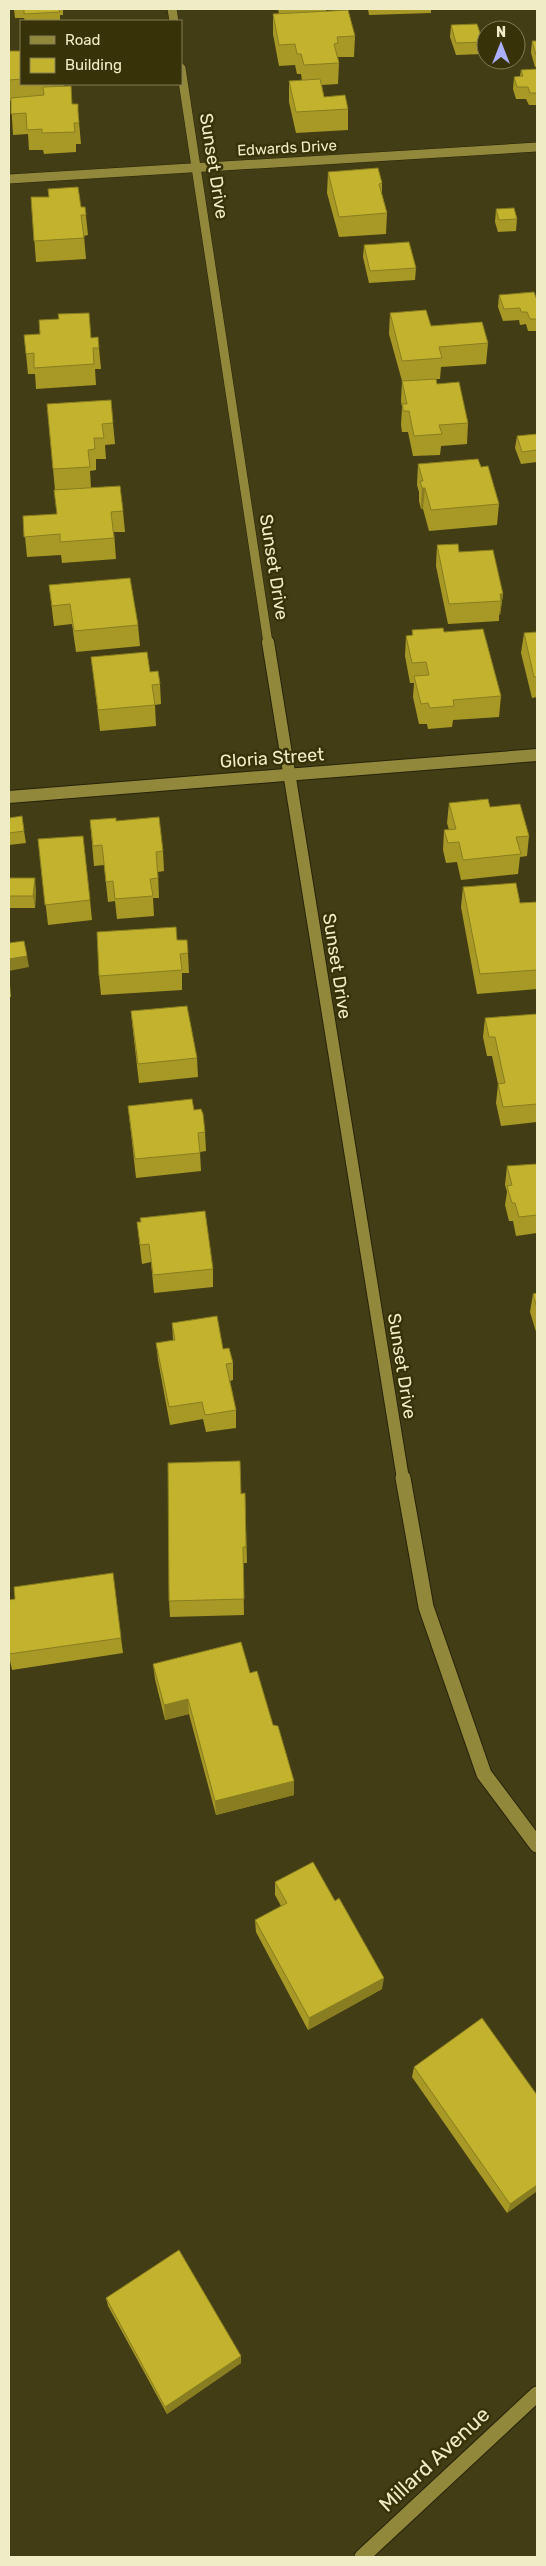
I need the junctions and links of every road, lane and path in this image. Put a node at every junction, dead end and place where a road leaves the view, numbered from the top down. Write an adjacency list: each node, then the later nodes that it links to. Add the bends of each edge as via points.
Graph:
1 (182, 75): 3 (street, Sunset Drive)
2 (537, 147): 3 (street, Edwards Drive)
3 (196, 167): 4 (street, Edwards Drive); 6 (street, Sunset Drive)
4 (9, 179)
5 (537, 755): 6 (street, Gloria Street)
6 (288, 774): 7 (street, Gloria Street); 8 (street, Sunset Drive, via 426,1607 484,1774)
7 (9, 797)
8 (537, 1845)
9 (537, 2394): 10 (street, Millard Avenue)
10 (362, 2557)

